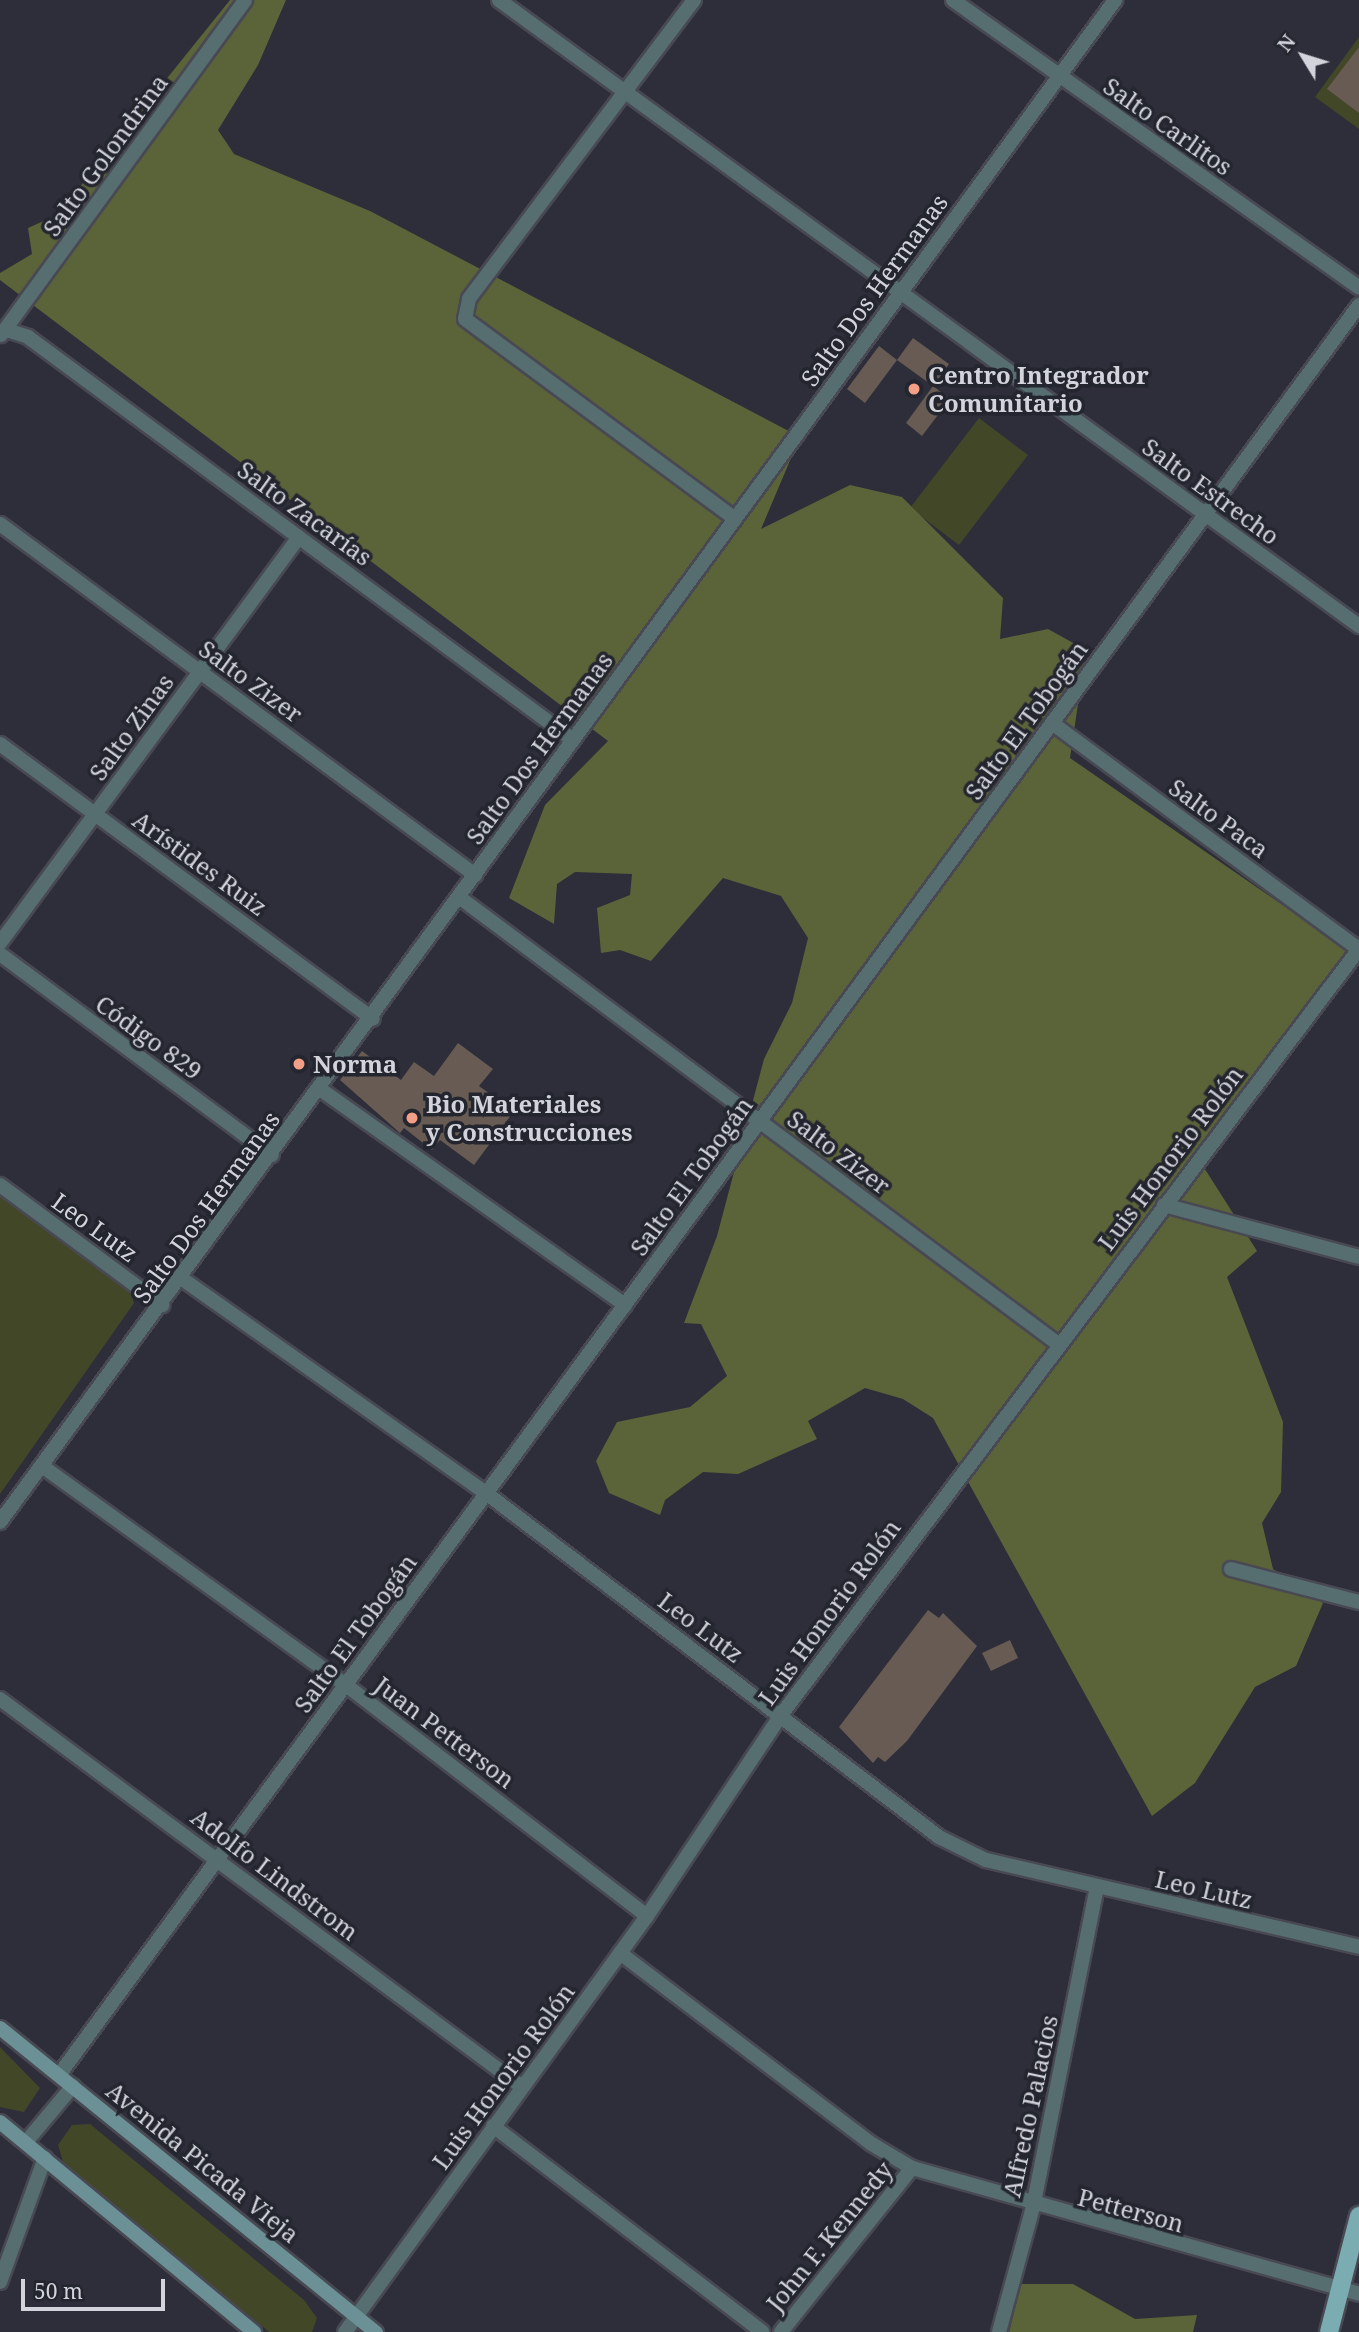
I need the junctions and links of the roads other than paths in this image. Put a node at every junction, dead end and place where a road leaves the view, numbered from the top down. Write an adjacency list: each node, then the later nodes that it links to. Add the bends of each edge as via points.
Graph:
1 (245, 0): 11 (street, Salto Golondrina)
2 (499, 0): 7 (street, Salto Estrecho)
3 (694, 0): 7 (street)
4 (953, 0): 6 (street, Salto Carlitos)
5 (1115, 0): 6 (street, Salto Dos Hermanas)
6 (1058, 78): 8 (street, Salto Carlitos); 9 (street, Salto Dos Hermanas)
7 (624, 94): 9 (street, Salto Estrecho); 13 (street, via 469,299 465,319)
8 (1359, 287)
9 (900, 294): 12 (street, Salto Estrecho); 13 (street, Salto Dos Hermanas)
10 (1359, 305): 12 (street, Salto El Tobogán)
11 (3, 333): 15 (street, Salto Zacarías, via 28,337)
12 (1205, 515): 16 (street, Salto Estrecho); 18 (street, Salto El Tobogán)
13 (735, 519): 19 (street, Salto Dos Hermanas)
14 (0, 524): 17 (street, Salto Zizer)
15 (299, 537): 17 (street, Salto Zinas); 19 (street, Salto Zacarías)
16 (1359, 626)
17 (200, 672): 21 (street, Salto Zinas); 22 (street, Salto Zizer)
18 (1052, 723): 25 (street, Salto Paca); 29 (street, Salto El Tobogán)
19 (573, 740): 22 (street, Salto Dos Hermanas)
20 (0, 744): 21 (street, Arístides Ruiz)
21 (95, 814): 24 (street, Salto Zinas); 27 (street, Arístides Ruiz)
22 (475, 874): 23 (street, Salto Dos Hermanas)
23 (459, 897): 27 (street, Salto Dos Hermanas); 29 (street, Salto Zizer)
24 (0, 943)
25 (1359, 949): 32 (street, Luis Honorio Rolón)
26 (0, 954): 30 (street, Código 829)
27 (373, 1019): 28 (street, Salto Dos Hermanas)
28 (320, 1089): 30 (street, Salto Dos Hermanas); 36 (street)
29 (760, 1121): 36 (street, Salto El Tobogán); 37 (street, Salto Zizer)
30 (272, 1155): 34 (street, Salto Dos Hermanas)
31 (0, 1185): 35 (street, Leo Lutz)
32 (1164, 1205): 33 (street); 37 (street, Luis Honorio Rolón)
33 (1359, 1257)
34 (181, 1278): 35 (street, Salto Dos Hermanas); 39 (street, Leo Lutz)
35 (162, 1305): 38 (street, Salto Dos Hermanas)
36 (625, 1305): 39 (street, Salto El Tobogán)
37 (1057, 1343): 45 (street, Luis Honorio Rolón)
38 (42, 1466): 40 (street, Salto Dos Hermanas); 43 (street, Juan Petterson)
39 (486, 1493): 43 (street, Salto El Tobogán); 45 (street, Leo Lutz)
40 (0, 1522)
41 (1231, 1569): 42 (street)
42 (1359, 1602)
43 (346, 1685): 46 (street, Salto El Tobogán); 48 (street, Juan Petterson)
44 (0, 1699): 46 (street, Adolfo Lindstrom)
45 (781, 1715): 47 (street, Leo Lutz, via 939,1837 986,1860); 48 (street, Luis Honorio Rolón)
46 (218, 1859): 52 (street, Salto El Tobogán); 54 (street, Adolfo Lindstrom)
47 (1097, 1888): 49 (street, Leo Lutz); 60 (street, Alfredo Palacios)
48 (647, 1916): 50 (street, Luis Honorio Rolón)
49 (1359, 1947)
50 (620, 1953): 54 (street, Luis Honorio Rolón); 59 (street)
51 (0, 2028): 52 (street, Avenida Picada Vieja)
52 (59, 2075): 53 (street, Avenida Picada Vieja)
53 (73, 2086): 57 (street); 65 (street, Avenida Picada Vieja)
54 (522, 2087): 56 (street, Luis Honorio Rolón)
55 (0, 2122): 57 (street)
56 (493, 2126): 65 (street, Luis Honorio Rolón); 69 (street)
57 (26, 2142): 58 (street)
58 (46, 2158): 62 (street); 66 (street)
59 (912, 2168): 60 (street, Petterson); 70 (street, John F. Kennedy)
60 (1033, 2207): 63 (street, Petterson); 71 (street, Alfredo Palacios)
61 (1359, 2216): 63 (main road)
62 (0, 2282)
63 (1340, 2289): 64 (street, Petterson); 72 (main road)
64 (1359, 2294)
65 (359, 2318): 67 (street, Luis Honorio Rolón); 68 (street, Avenida Picada Vieja)
66 (254, 2332)
67 (345, 2332)
68 (376, 2332)
69 (762, 2332)
70 (780, 2332)
71 (999, 2332)
72 (1329, 2332)

